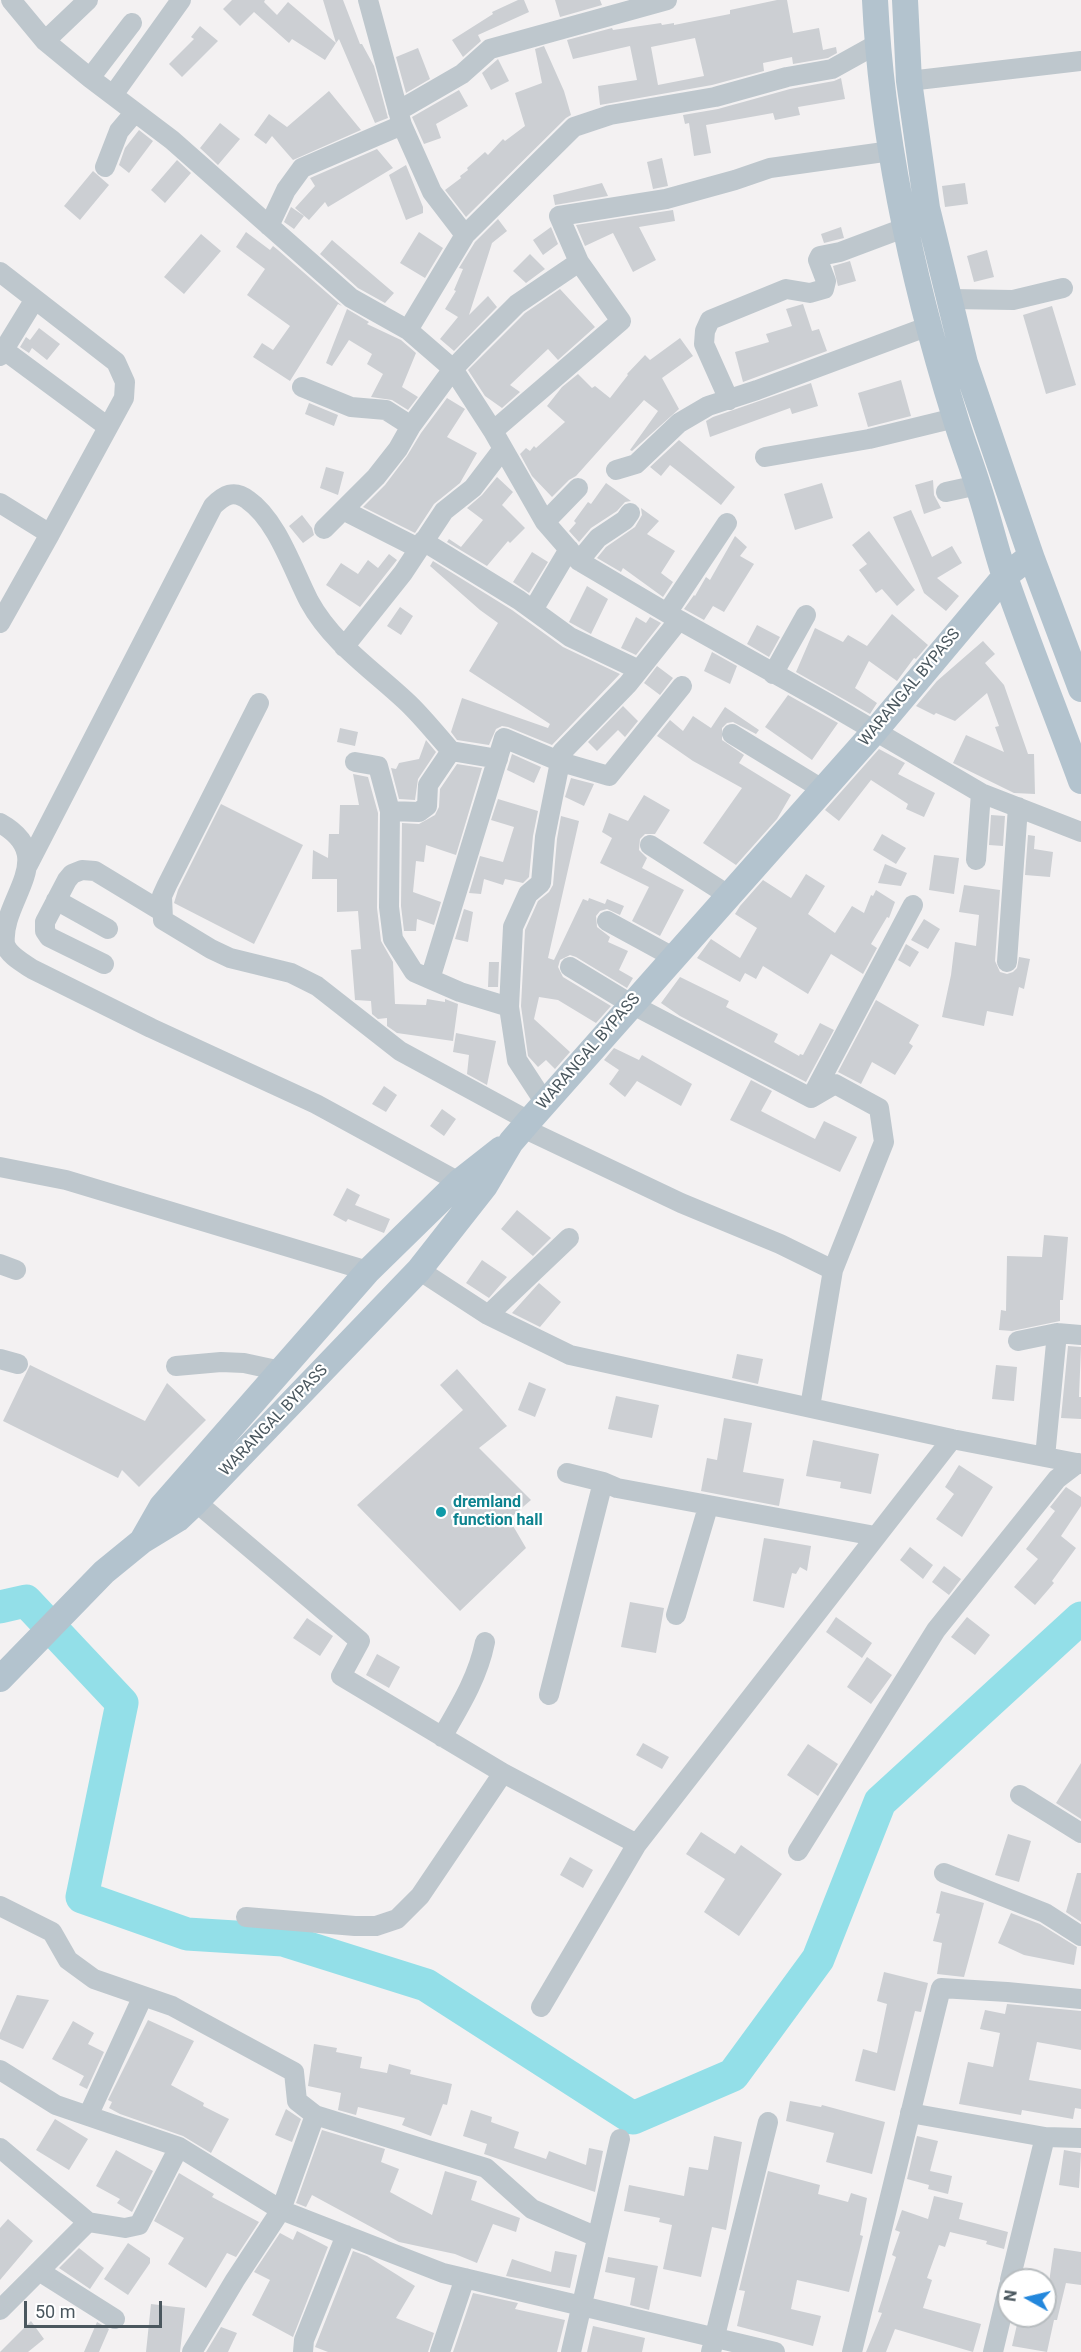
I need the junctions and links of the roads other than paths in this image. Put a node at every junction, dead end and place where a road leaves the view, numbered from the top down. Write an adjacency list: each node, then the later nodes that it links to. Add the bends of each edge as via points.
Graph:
1 (11, 0): 10 (street)
2 (88, 0): 10 (street)
3 (181, 0): 15 (street)
4 (667, 0): 8 (street)
5 (875, 0): 11 (main road)
6 (904, 0): 14 (main road)
7 (372, 2): 17 (street)
8 (615, 7): 17 (street, via 490,49)
9 (132, 22): 13 (street)
10 (45, 40): 13 (street)
11 (877, 44): 18 (main road); 22 (street, via 831,69 715,97 610,115 574,127)
12 (1081, 62): 14 (street)
13 (90, 78): 15 (street)
14 (909, 81): 26 (main road, via 927,208)
15 (113, 95): 16 (street)
16 (135, 112): 19 (street, via 119,131); 20 (street)
17 (400, 118): 20 (street, via 302,168 286,190); 22 (street, via 432,192)
18 (891, 151): 21 (main road); 23 (street, via 770,168 666,199 559,216)
19 (105, 168)
20 (269, 226): 29 (street, via 351,298)
21 (904, 228): 28 (main road); 33 (street, via 820,256 824,289 810,293 786,289 711,320 704,344)
22 (465, 235): 29 (street)
23 (579, 262): 31 (street, via 517,304); 37 (street, via 621,321)
24 (0, 272): 27 (street)
25 (1063, 288): 26 (street, via 1013,300)
26 (951, 299): 53 (main road, via 969,374)
27 (35, 300): 30 (street); 36 (street, via 122,370 124,398)
28 (929, 326): 33 (street); 34 (main road)
29 (408, 330): 31 (street)
30 (1, 351): 36 (street)
31 (453, 369): 35 (street); 37 (street)
32 (302, 387): 35 (street, via 351,407 386,410)
33 (729, 400): 40 (street, via 708,406 679,423 636,464)
34 (955, 418): 39 (street, via 868,439); 41 (main road)
35 (411, 426): 45 (street, via 376,477)
36 (108, 428): 50 (street)
37 (493, 431): 38 (street)
38 (502, 450): 47 (street); 51 (street, via 473,488 444,511)
39 (765, 457)
40 (616, 470)
41 (978, 485): 43 (street); 54 (main road)
42 (578, 488): 47 (street)
43 (946, 492)
44 (0, 503): 50 (street)
45 (343, 510): 49 (street); 51 (street)
46 (630, 513): 52 (street)
47 (545, 522): 52 (street)
48 (727, 523): 57 (street)
49 (324, 529)
50 (50, 534): 58 (street)
51 (421, 545): 55 (street); 59 (street)
52 (574, 555): 55 (street); 57 (street)
53 (1031, 556): 54 (main road, WARANGAL BYPASS); 63 (main road)
54 (1005, 576): 65 (main road, WARANGAL BYPASS); 71 (main road)
55 (532, 610): 60 (street, via 570,637)
56 (806, 615): 61 (street)
57 (673, 616): 60 (street); 61 (street)
58 (1, 617)
59 (344, 647): 67 (street, via 412,707); 80 (street, via 310,603 272,527 246,498 234,493 224,495 213,506)
60 (639, 670): 70 (street, via 562,752)
61 (773, 674): 65 (street)
62 (682, 686): 70 (street, via 609,776)
63 (1081, 689)
64 (259, 703): 84 (street, via 167,885)
65 (875, 730): 72 (main road, WARANGAL BYPASS); 73 (street)
66 (732, 734): 72 (street)
67 (451, 751): 68 (street); 75 (street, via 428,785 427,806 419,812)
68 (498, 759): 70 (street, via 504,738); 91 (street)
69 (355, 762): 75 (street, via 378,766)
70 (561, 762): 93 (street, via 545,837 542,882 528,894 513,927)
71 (1081, 781)
72 (822, 789): 81 (main road, WARANGAL BYPASS)
73 (981, 793): 74 (street); 79 (street)
74 (1017, 807): 77 (street); 88 (street)
75 (390, 811): 91 (street, via 389,907 393,939 414,972)
76 (0, 824): 80 (street, via 22,841)
77 (1081, 832)
78 (650, 845): 81 (street)
79 (976, 860)
80 (28, 865): 97 (street, via 5,924 5,945 15,957 152,1028 316,1104)
81 (728, 895): 87 (main road, WARANGAL BYPASS)
82 (56, 900): 84 (street, via 72,874 95,871); 86 (street); 89 (street, via 45,922 49,937)
83 (913, 905): 94 (street)
84 (161, 911): 95 (street, via 163,920 211,950 291,973 317,986 400,1051)
85 (607, 921): 87 (street)
86 (108, 929)
87 (673, 957): 92 (main road, WARANGAL BYPASS)
88 (1006, 962)
89 (104, 964)
90 (570, 967): 92 (street)
91 (430, 979): 93 (street)
92 (631, 1004): 94 (street); 95 (main road, WARANGAL BYPASS)
93 (509, 1007): 95 (street)
94 (811, 1098): 100 (street, via 836,1084 879,1108 884,1142)
95 (527, 1123): 97 (main road); 99 (main road, WARANGAL BYPASS, via 485,1186); 100 (street, via 681,1203)
96 (0, 1167): 101 (street, via 66,1180)
97 (459, 1182): 101 (main road)
98 (568, 1238): 102 (street)
99 (419, 1270): 102 (street); 114 (main road, WARANGAL BYPASS)
100 (833, 1270): 108 (street)
101 (368, 1271): 107 (main road)
102 (488, 1315): 108 (street, via 570,1355)
103 (1057, 1334): 104 (street); 105 (street); 110 (street)
104 (1081, 1335)
105 (1018, 1341)
106 (176, 1366): 107 (street, via 244,1363)
107 (280, 1371): 117 (main road, via 162,1506)
108 (810, 1407): 109 (street)
109 (952, 1439): 110 (street); 116 (street)
110 (1046, 1457): 111 (street)
111 (1079, 1463): 127 (street, via 1057,1479 936,1630)
112 (567, 1473): 113 (street)
113 (603, 1482): 115 (street); 121 (street)
114 (196, 1502): 117 (main road, WARANGAL BYPASS, via 178,1519); 122 (street, via 360,1641 341,1676)
115 (708, 1506): 116 (street); 118 (street)
116 (875, 1536): 126 (street)
117 (142, 1541): 120 (main road, via 104,1572)
118 (676, 1615)
119 (486, 1642): 122 (street, via 472,1684)
120 (0, 1680)
121 (549, 1695)
122 (442, 1737): 123 (street)
123 (504, 1773): 126 (street); 130 (street, via 420,1896 397,1919 376,1926 355,1926)
124 (1020, 1795): 125 (street)
125 (1081, 1833)
126 (637, 1844): 134 (street)
127 (798, 1851)
128 (944, 1873): 131 (street, via 1045,1913)
129 (0, 1906): 132 (street, via 52,1932 68,1959 94,1979)
130 (246, 1917)
131 (1081, 1936)
132 (143, 1996): 137 (street, via 172,2006 294,2072 297,2101); 138 (street)
133 (1081, 1999): 136 (street, via 941,1988)
134 (541, 2007)
135 (0, 2070): 138 (street, via 56,2105)
136 (910, 2113): 140 (street); 162 (street)
137 (315, 2115): 145 (street); 148 (street, via 486,2168 532,2209)
138 (88, 2116): 143 (street)
139 (768, 2122): 156 (street)
140 (1045, 2137): 141 (street); 149 (street)
141 (1081, 2138)
142 (620, 2139): 148 (street)
143 (179, 2147): 145 (street); 146 (street, via 139,2225 125,2228)
144 (0, 2148): 146 (street)
145 (281, 2210): 147 (street); 157 (street)
146 (88, 2222): 150 (street)
147 (346, 2235): 151 (street); 158 (street, via 304,2340)
148 (597, 2237): 152 (street)
149 (1013, 2268)
150 (39, 2271): 153 (street); 154 (street)
151 (465, 2278): 152 (street); 159 (street)
152 (581, 2306): 156 (street); 160 (street)
153 (0, 2310)
154 (115, 2319)
155 (999, 2328): 163 (street)
156 (712, 2345): 161 (street)
157 (192, 2352)
158 (303, 2352)
159 (440, 2352)
160 (571, 2352)
161 (775, 2352)
162 (852, 2352)
163 (993, 2352)

